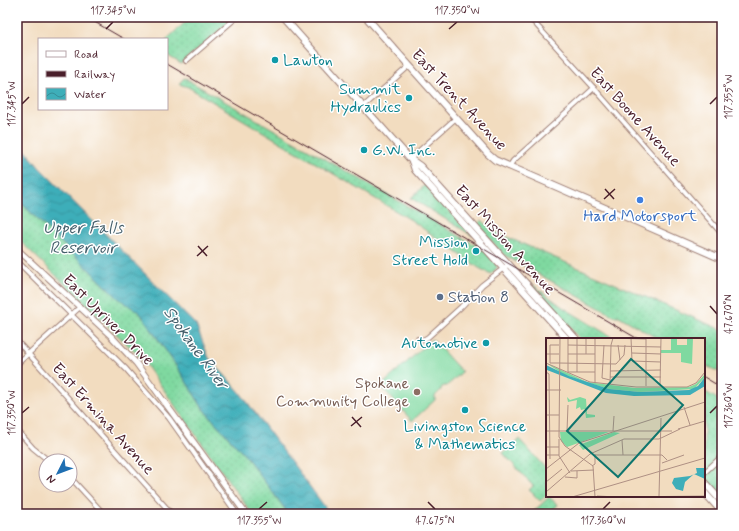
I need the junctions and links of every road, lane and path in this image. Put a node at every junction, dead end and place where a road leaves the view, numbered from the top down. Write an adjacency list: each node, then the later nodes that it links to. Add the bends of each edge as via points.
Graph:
1 (237, 17): 5 (street)
2 (282, 17): 8 (main road, East Mission Avenue)
3 (366, 17): 6 (main road, East Trent Avenue)
4 (529, 17): 7 (street, East Boone Avenue)
5 (186, 61)
6 (409, 66): 8 (street); 9 (main road, East Trent Avenue)
7 (594, 88): 11 (street); 12 (street, East Boone Avenue)
8 (363, 107): 10 (main road, East Mission Avenue)
9 (456, 118): 10 (street); 11 (main road, East Trent Avenue, via 492,158)
10 (411, 160): 16 (main road, East Mission Avenue, via 415,170)
11 (509, 167): 14 (main road, East Trent Avenue)
12 (722, 234)
13 (17, 249): 17 (street, East Upriver Drive)
14 (722, 259)
15 (17, 261): 18 (street, East Upriver Drive)
16 (506, 266): 19 (main road, East Mission Avenue); 20 (main road, East Mission Avenue); 21 (street, via 482,285 428,337)
17 (80, 307): 18 (street); 25 (street, East Upriver Drive, via 136,363)
18 (71, 315): 23 (street); 25 (street, East Upriver Drive)
19 (566, 338)
20 (575, 338)
21 (418, 340)
22 (17, 341): 23 (street, East Ermina Avenue)
23 (28, 353): 24 (street); 36 (street, East Ermina Avenue)
24 (17, 364)
25 (171, 416): 37 (street, East Upriver Drive); 38 (street, East Upriver Drive)
26 (17, 430): 27 (street)
27 (39, 453)
28 (722, 456): 29 (street)
29 (705, 471)
30 (705, 483): 33 (main road)
31 (78, 486): 35 (street)
32 (705, 493): 34 (main road)
33 (722, 502)
34 (722, 512)
35 (104, 514)
36 (172, 514)
37 (237, 514)
38 (246, 514)

